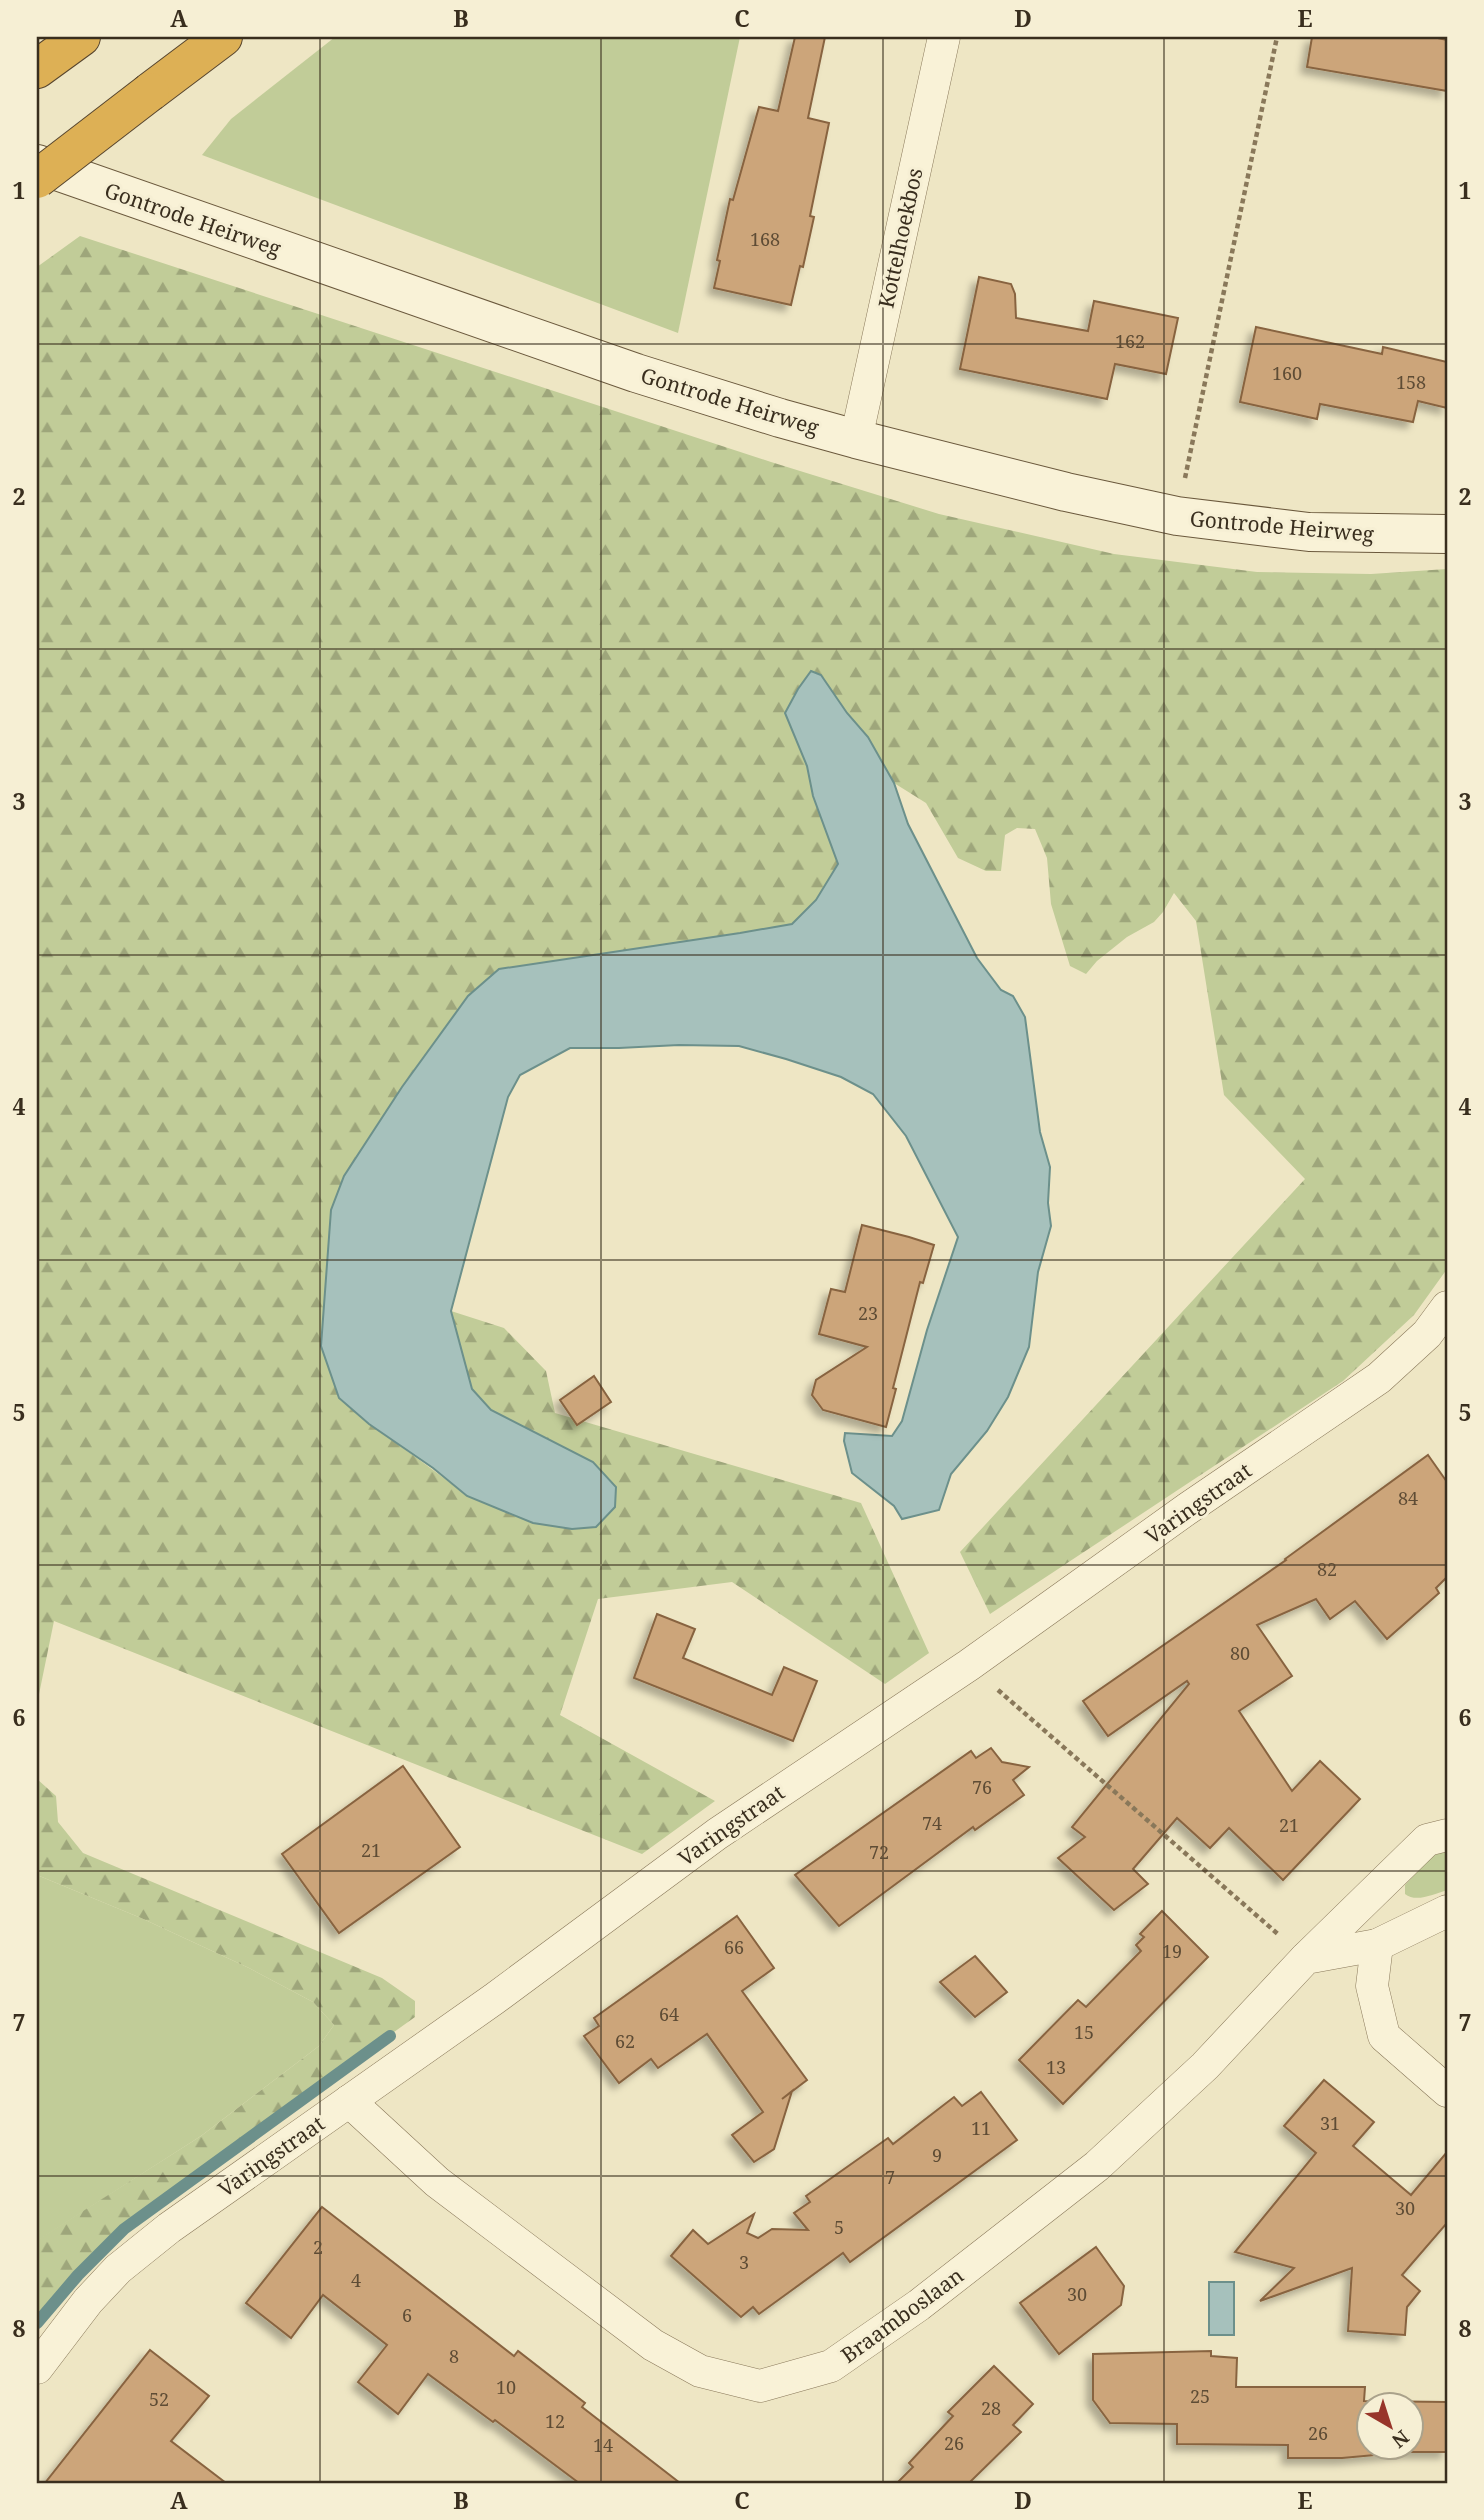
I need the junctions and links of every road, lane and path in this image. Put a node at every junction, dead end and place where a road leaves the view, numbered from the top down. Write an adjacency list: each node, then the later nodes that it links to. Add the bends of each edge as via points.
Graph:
1 (223, 37): 7 (highway, bridge)
2 (944, 37): 8 (street, Kottelhoekbos)
3 (1277, 37): 9 (path)
4 (79, 38): 5 (highway)
5 (37, 69)
6 (37, 164): 8 (street, Gontrode Heirweg, via 636,373)
7 (37, 179)
8 (856, 439): 9 (street, Gontrode Heirweg)
9 (1177, 516): 10 (street, Gontrode Heirweg, via 1309,532)
10 (1447, 534)
11 (1447, 1307): 12 (street, Varingstraat, via 1427,1334 1379,1378)
12 (969, 1664): 16 (path); 18 (street, Varingstraat, via 717,1834)
13 (1447, 1835): 16 (street, Braamboslaan, via 1427,1840)
14 (1447, 1911): 15 (street)
15 (1377, 1944): 16 (street); 17 (street, via 1372,1986 1384,2036)
16 (1306, 1958): 18 (street, Braamboslaan, via 1205,2066 1101,2163 919,2305 831,2366 760,2386 699,2371 653,2345 437,2182)
17 (1447, 2091)
18 (349, 2101): 19 (street, Varingstraat, via 118,2269)
19 (37, 2368)

